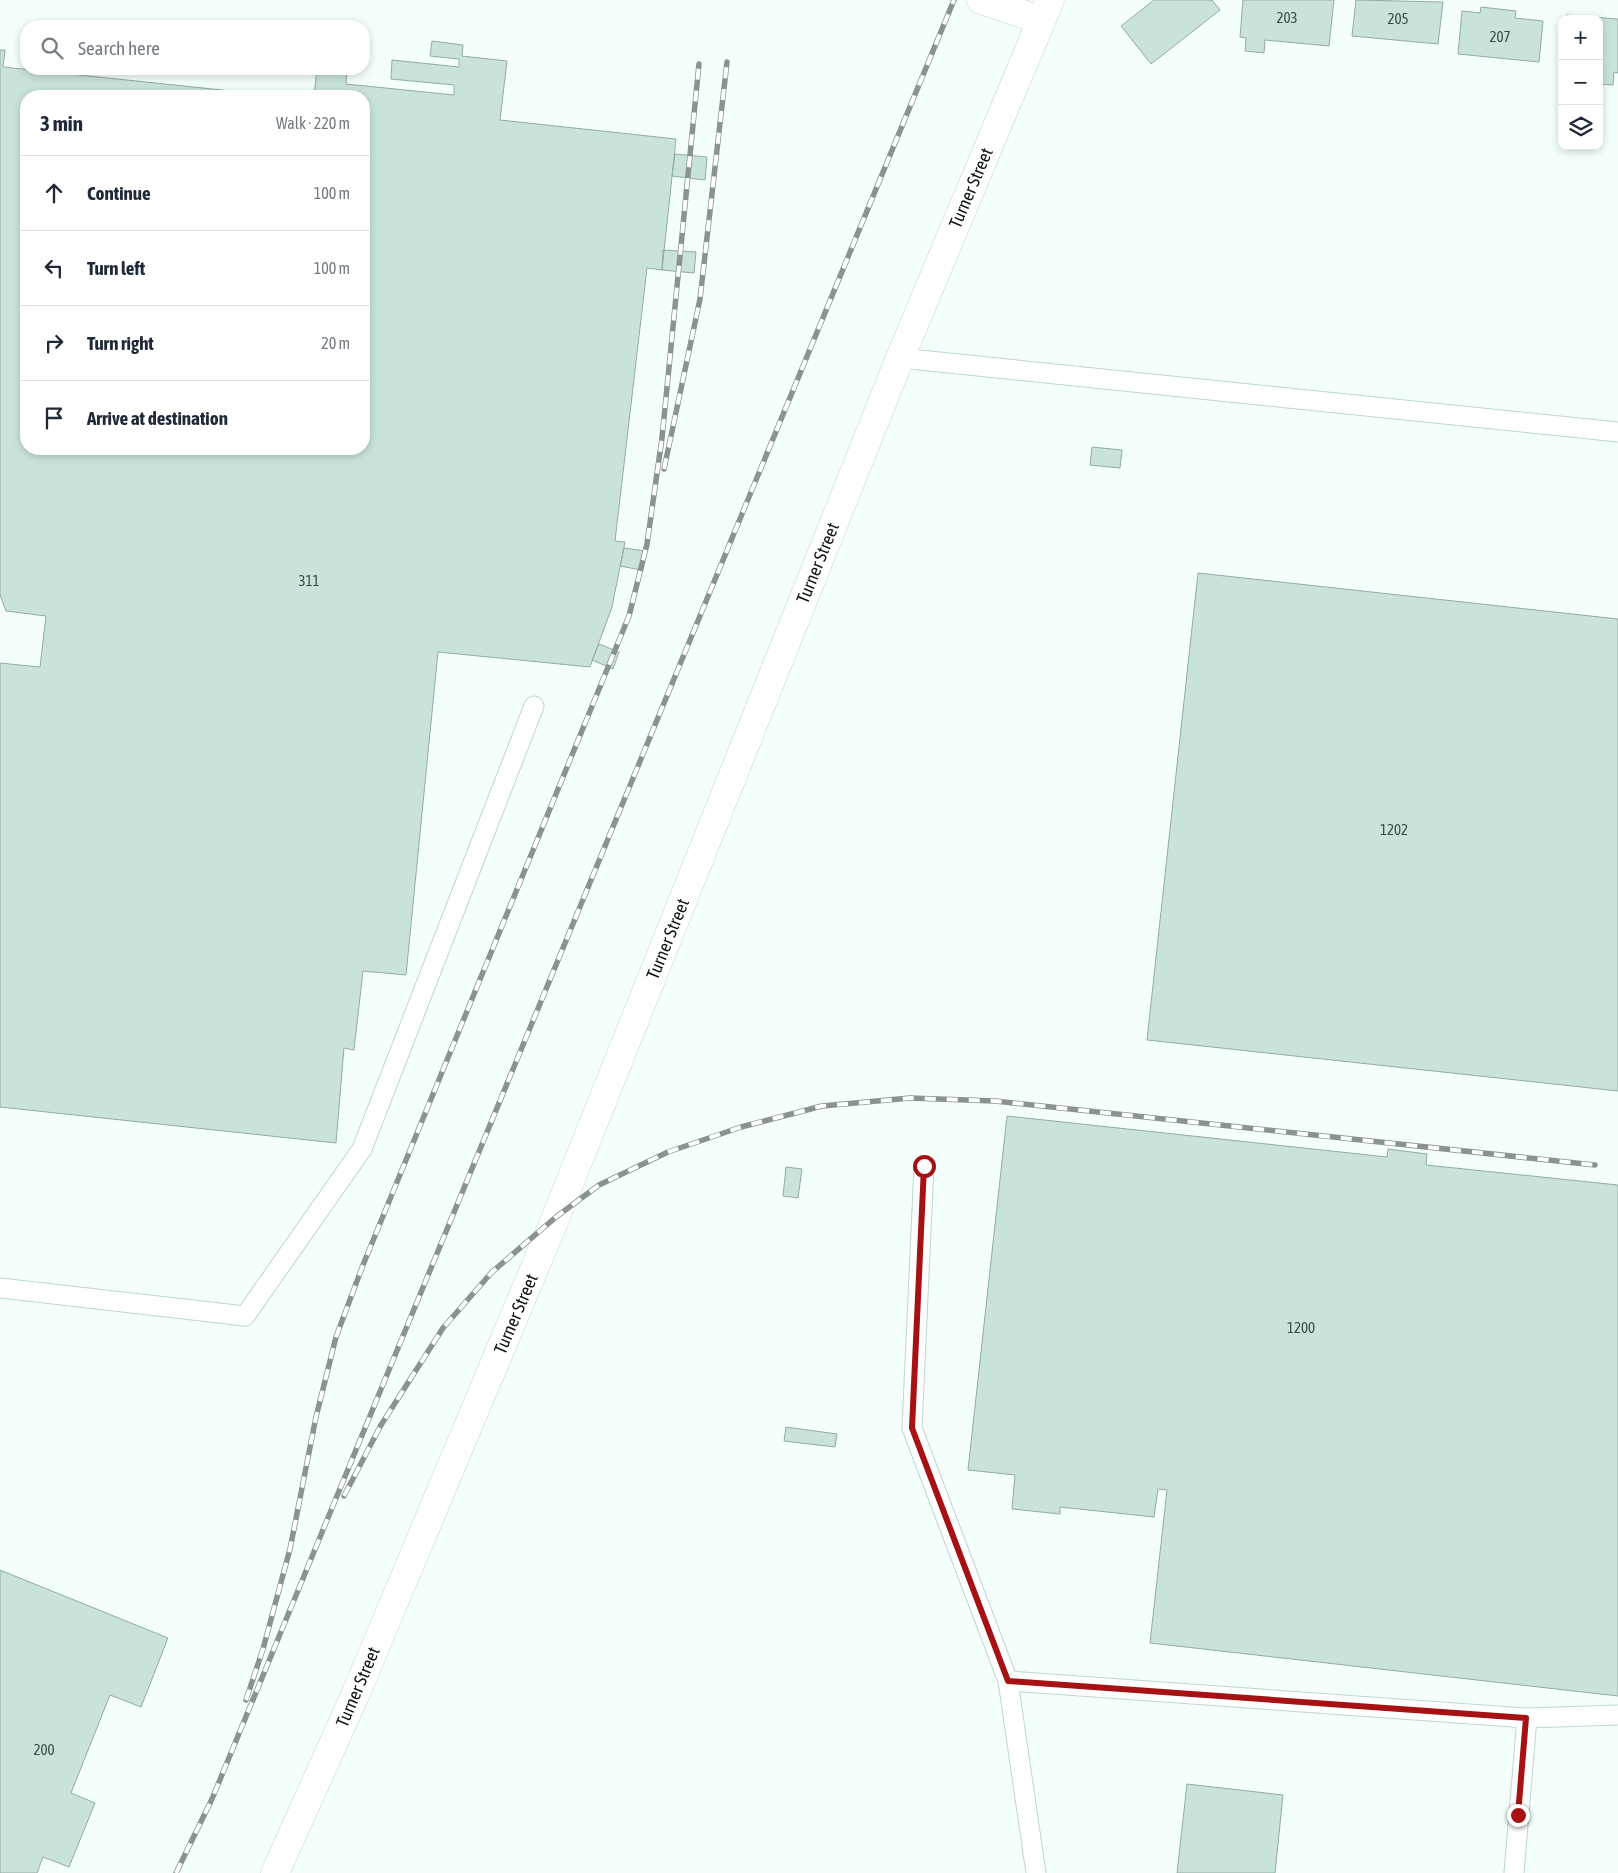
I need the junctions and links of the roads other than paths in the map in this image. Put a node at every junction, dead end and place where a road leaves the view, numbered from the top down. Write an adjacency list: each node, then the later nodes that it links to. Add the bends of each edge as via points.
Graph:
1 (981, 0): 2 (street)
2 (1045, 10): 3 (street, Turner Street)
3 (900, 358): 4 (lane); 11 (street, Turner Street, via 556,1217 356,1693)
4 (1618, 432)
5 (534, 706): 7 (lane, via 362,1149 245,1316)
6 (924, 1166): 8 (lane, via 912,1428)
7 (0, 1288)
8 (1008, 1681): 10 (lane); 12 (lane)
9 (1618, 1716): 10 (lane)
10 (1526, 1718): 13 (lane)
11 (275, 1873)
12 (1036, 1873)
13 (1514, 1873)

